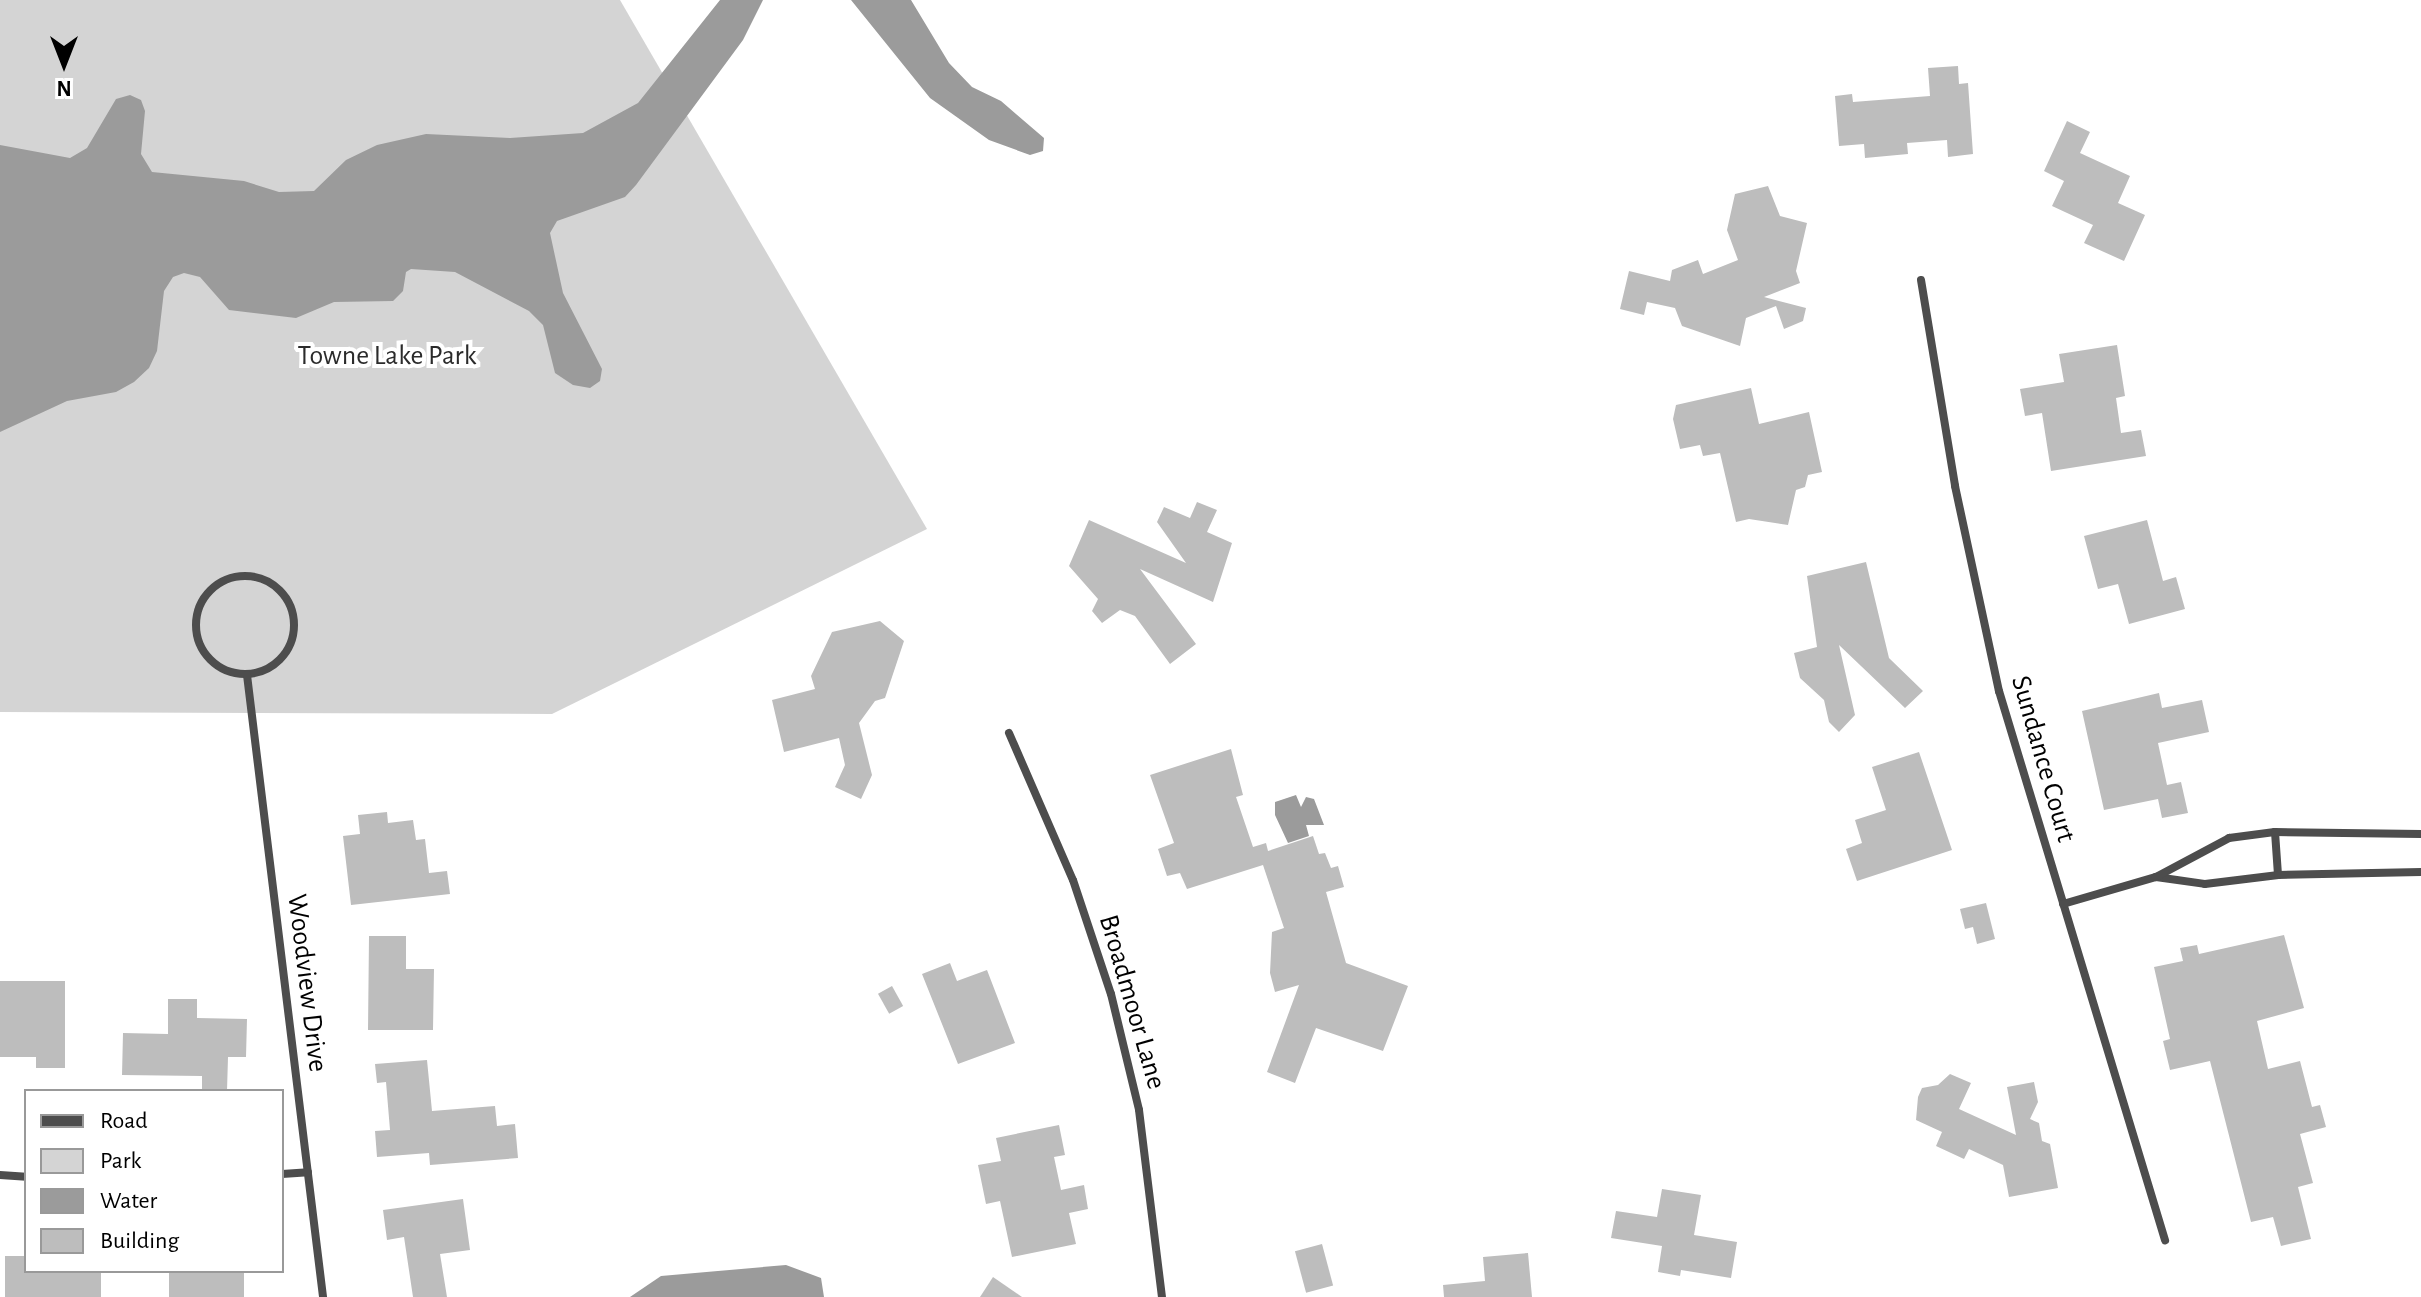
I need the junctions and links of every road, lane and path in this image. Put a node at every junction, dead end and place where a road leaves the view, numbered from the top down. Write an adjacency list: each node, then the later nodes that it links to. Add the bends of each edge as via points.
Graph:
1 (1921, 280): 9 (street, Sundance Court, via 1955,486 1999,691)
2 (247, 675): 2 (street, via 280,661 295,628 281,591 263,579 242,576 221,582 205,596 196,634 214,664); 10 (street, Woodview Drive)
3 (1009, 733): 16 (street, Broadmoor Lane, via 1073,880 1111,994 1139,1110)
4 (2275, 832): 5 (street); 7 (street); 8 (street, via 2229,838)
5 (2421, 834)
6 (2421, 872): 7 (street)
7 (2278, 875): 8 (street, via 2205,884)
8 (2156, 877): 9 (street)
9 (2063, 904): 14 (street, Sundance Court)
10 (308, 1172): 11 (street); 15 (street, Woodview Drive)
11 (284, 1174)
12 (0, 1175): 13 (street)
13 (24, 1177)
14 (2165, 1240)
15 (323, 1297)
16 (1162, 1297)

